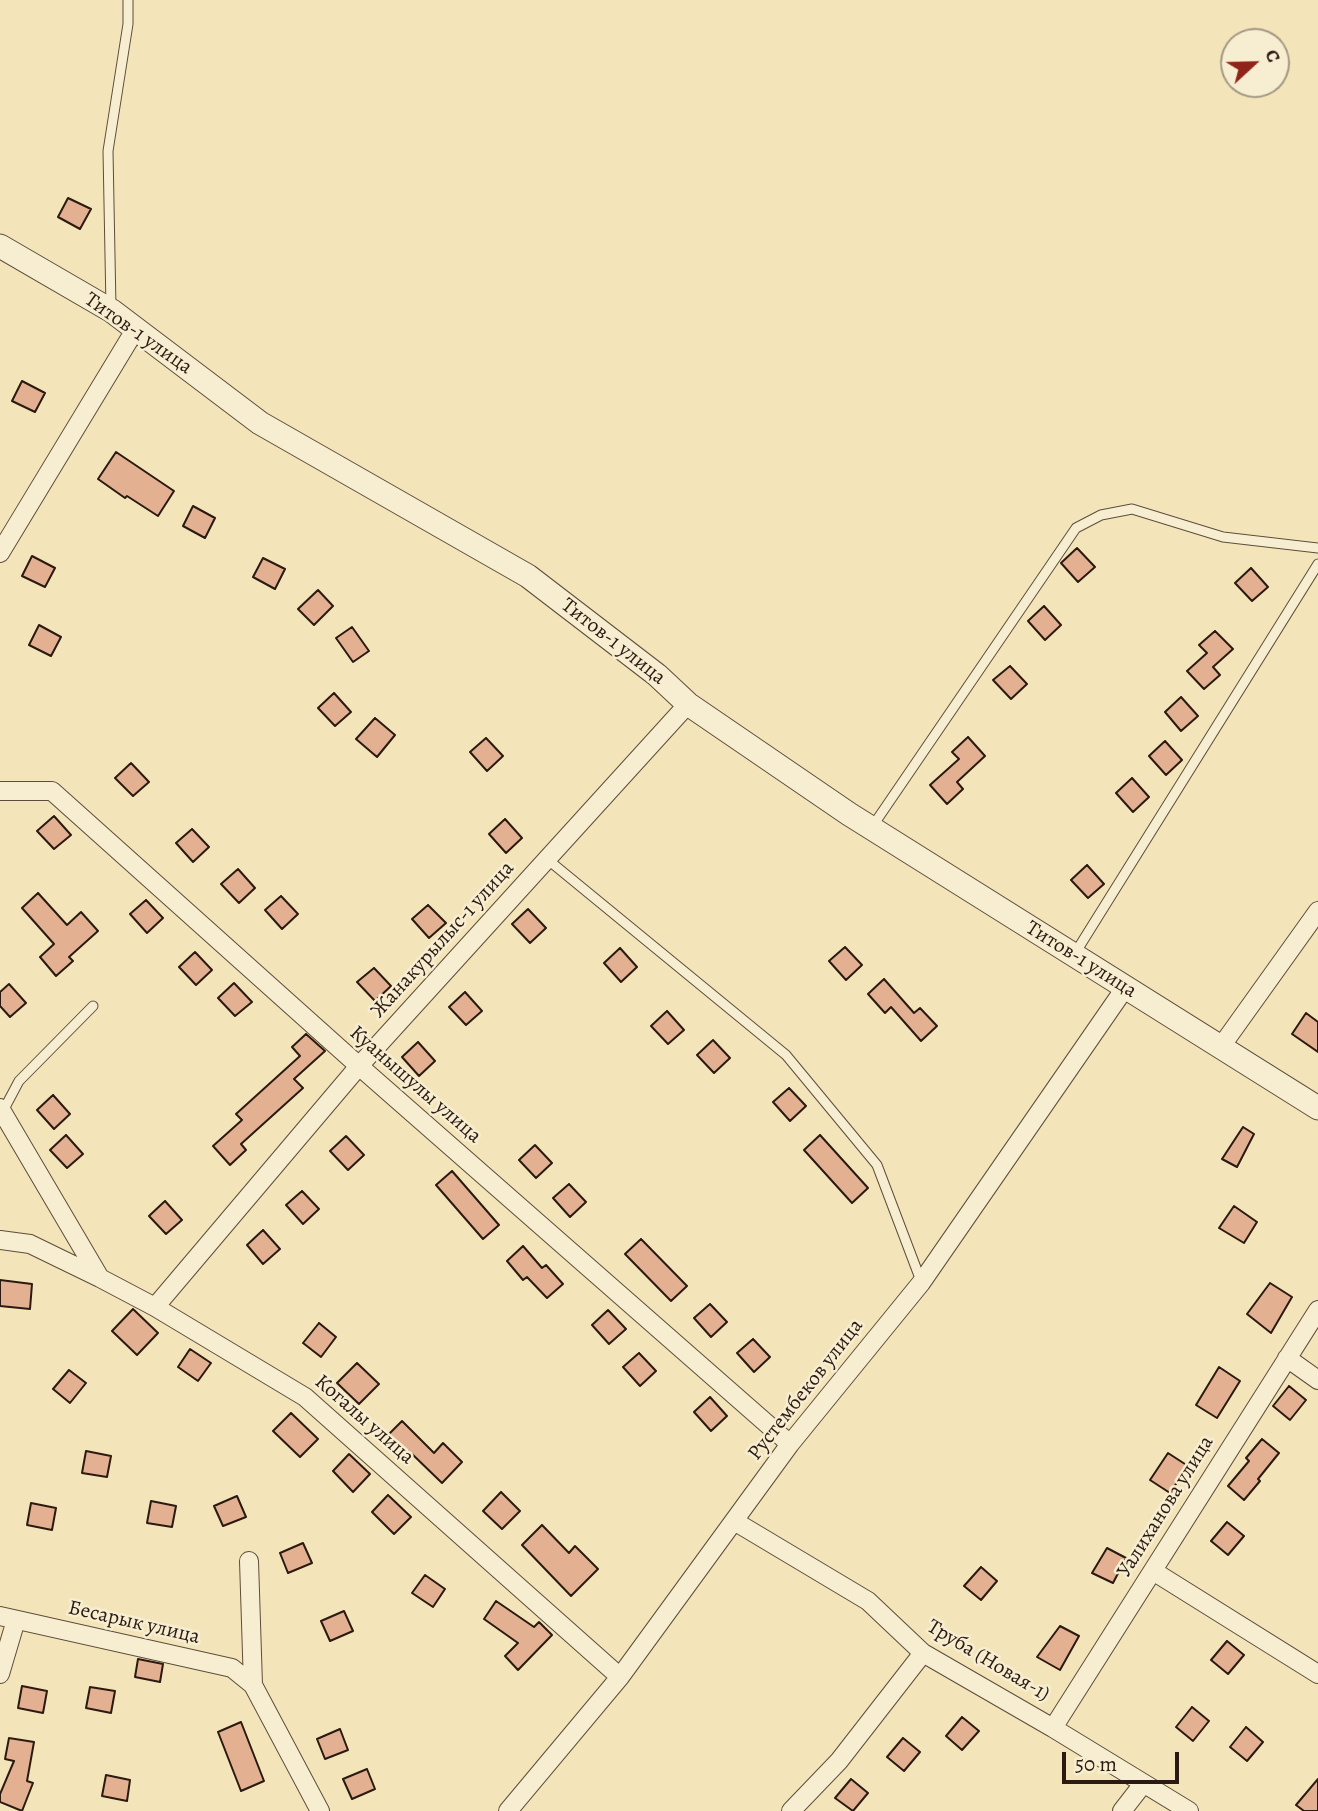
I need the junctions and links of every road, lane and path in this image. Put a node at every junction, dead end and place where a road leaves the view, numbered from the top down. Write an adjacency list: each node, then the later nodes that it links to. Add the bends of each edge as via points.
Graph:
1 (128, 0): 3 (lane, via 108,151)
2 (0, 246): 3 (street, Титов-1 улица)
3 (111, 311): 4 (street, Титов-1 улица)
4 (135, 330): 6 (street); 8 (street, Титов-1 улица, via 260,423 528,576)
5 (1318, 548): 10 (lane, via 1223,537 1132,509 1101,515 1076,528)
6 (0, 553)
7 (1318, 564): 13 (lane)
8 (688, 704): 10 (street, Титов-1 улица); 11 (street, Жанакурылыс-1 улица)
9 (0, 791): 17 (street, Куанышулы улица, via 52,791)
10 (871, 828): 13 (street, Титов-1 улица)
11 (547, 859): 17 (street, Жанакурылыс-1 улица); 22 (lane, via 786,1055 877,1165)
12 (1318, 911): 16 (street)
13 (1074, 956): 14 (street, Титов-1 улица)
14 (1125, 988): 16 (street, Титов-1 улица); 22 (street, Рустембеков улица)
15 (93, 1006): 19 (lane, via 19,1081)
16 (1220, 1048): 18 (street, Титов-1 улица)
17 (359, 1066): 23 (street, Жанакурылыс-1 улица); 27 (street, Куанышулы улица)
18 (1318, 1108)
19 (1, 1113): 21 (street)
20 (0, 1240): 21 (street, Когалы улица, via 30,1244)
21 (100, 1278): 23 (street, Когалы улица)
22 (921, 1283): 27 (street, Рустембеков улица)
23 (155, 1307): 35 (street, Когалы улица, via 305,1397)
24 (1318, 1310): 25 (street, Уалиханова улица)
25 (1287, 1358): 26 (street); 30 (street, Уалиханова улица)
26 (1318, 1380)
27 (790, 1444): 28 (street, Рустембеков улица)
28 (734, 1521): 32 (street, Труба (Новая-1), via 868,1601); 35 (street, Рустембеков улица)
29 (249, 1561): 36 (street)
30 (1153, 1571): 34 (street); 37 (street, Уалиханова улица)
31 (8, 1618): 33 (street); 36 (street, Бесарык улица, via 232,1668)
32 (923, 1653): 37 (street, Труба (Новая-1)); 41 (street, via 839,1760)
33 (0, 1674)
34 (1318, 1674)
35 (620, 1677): 40 (street, Рустембеков улица)
36 (253, 1685): 39 (street)
37 (1053, 1728): 38 (street, Труба (Новая-1))
38 (1143, 1784): 42 (street); 43 (street, Труба (Новая-1))
39 (320, 1811)
40 (508, 1811)
41 (791, 1811)
42 (1122, 1811)
43 (1189, 1811)

